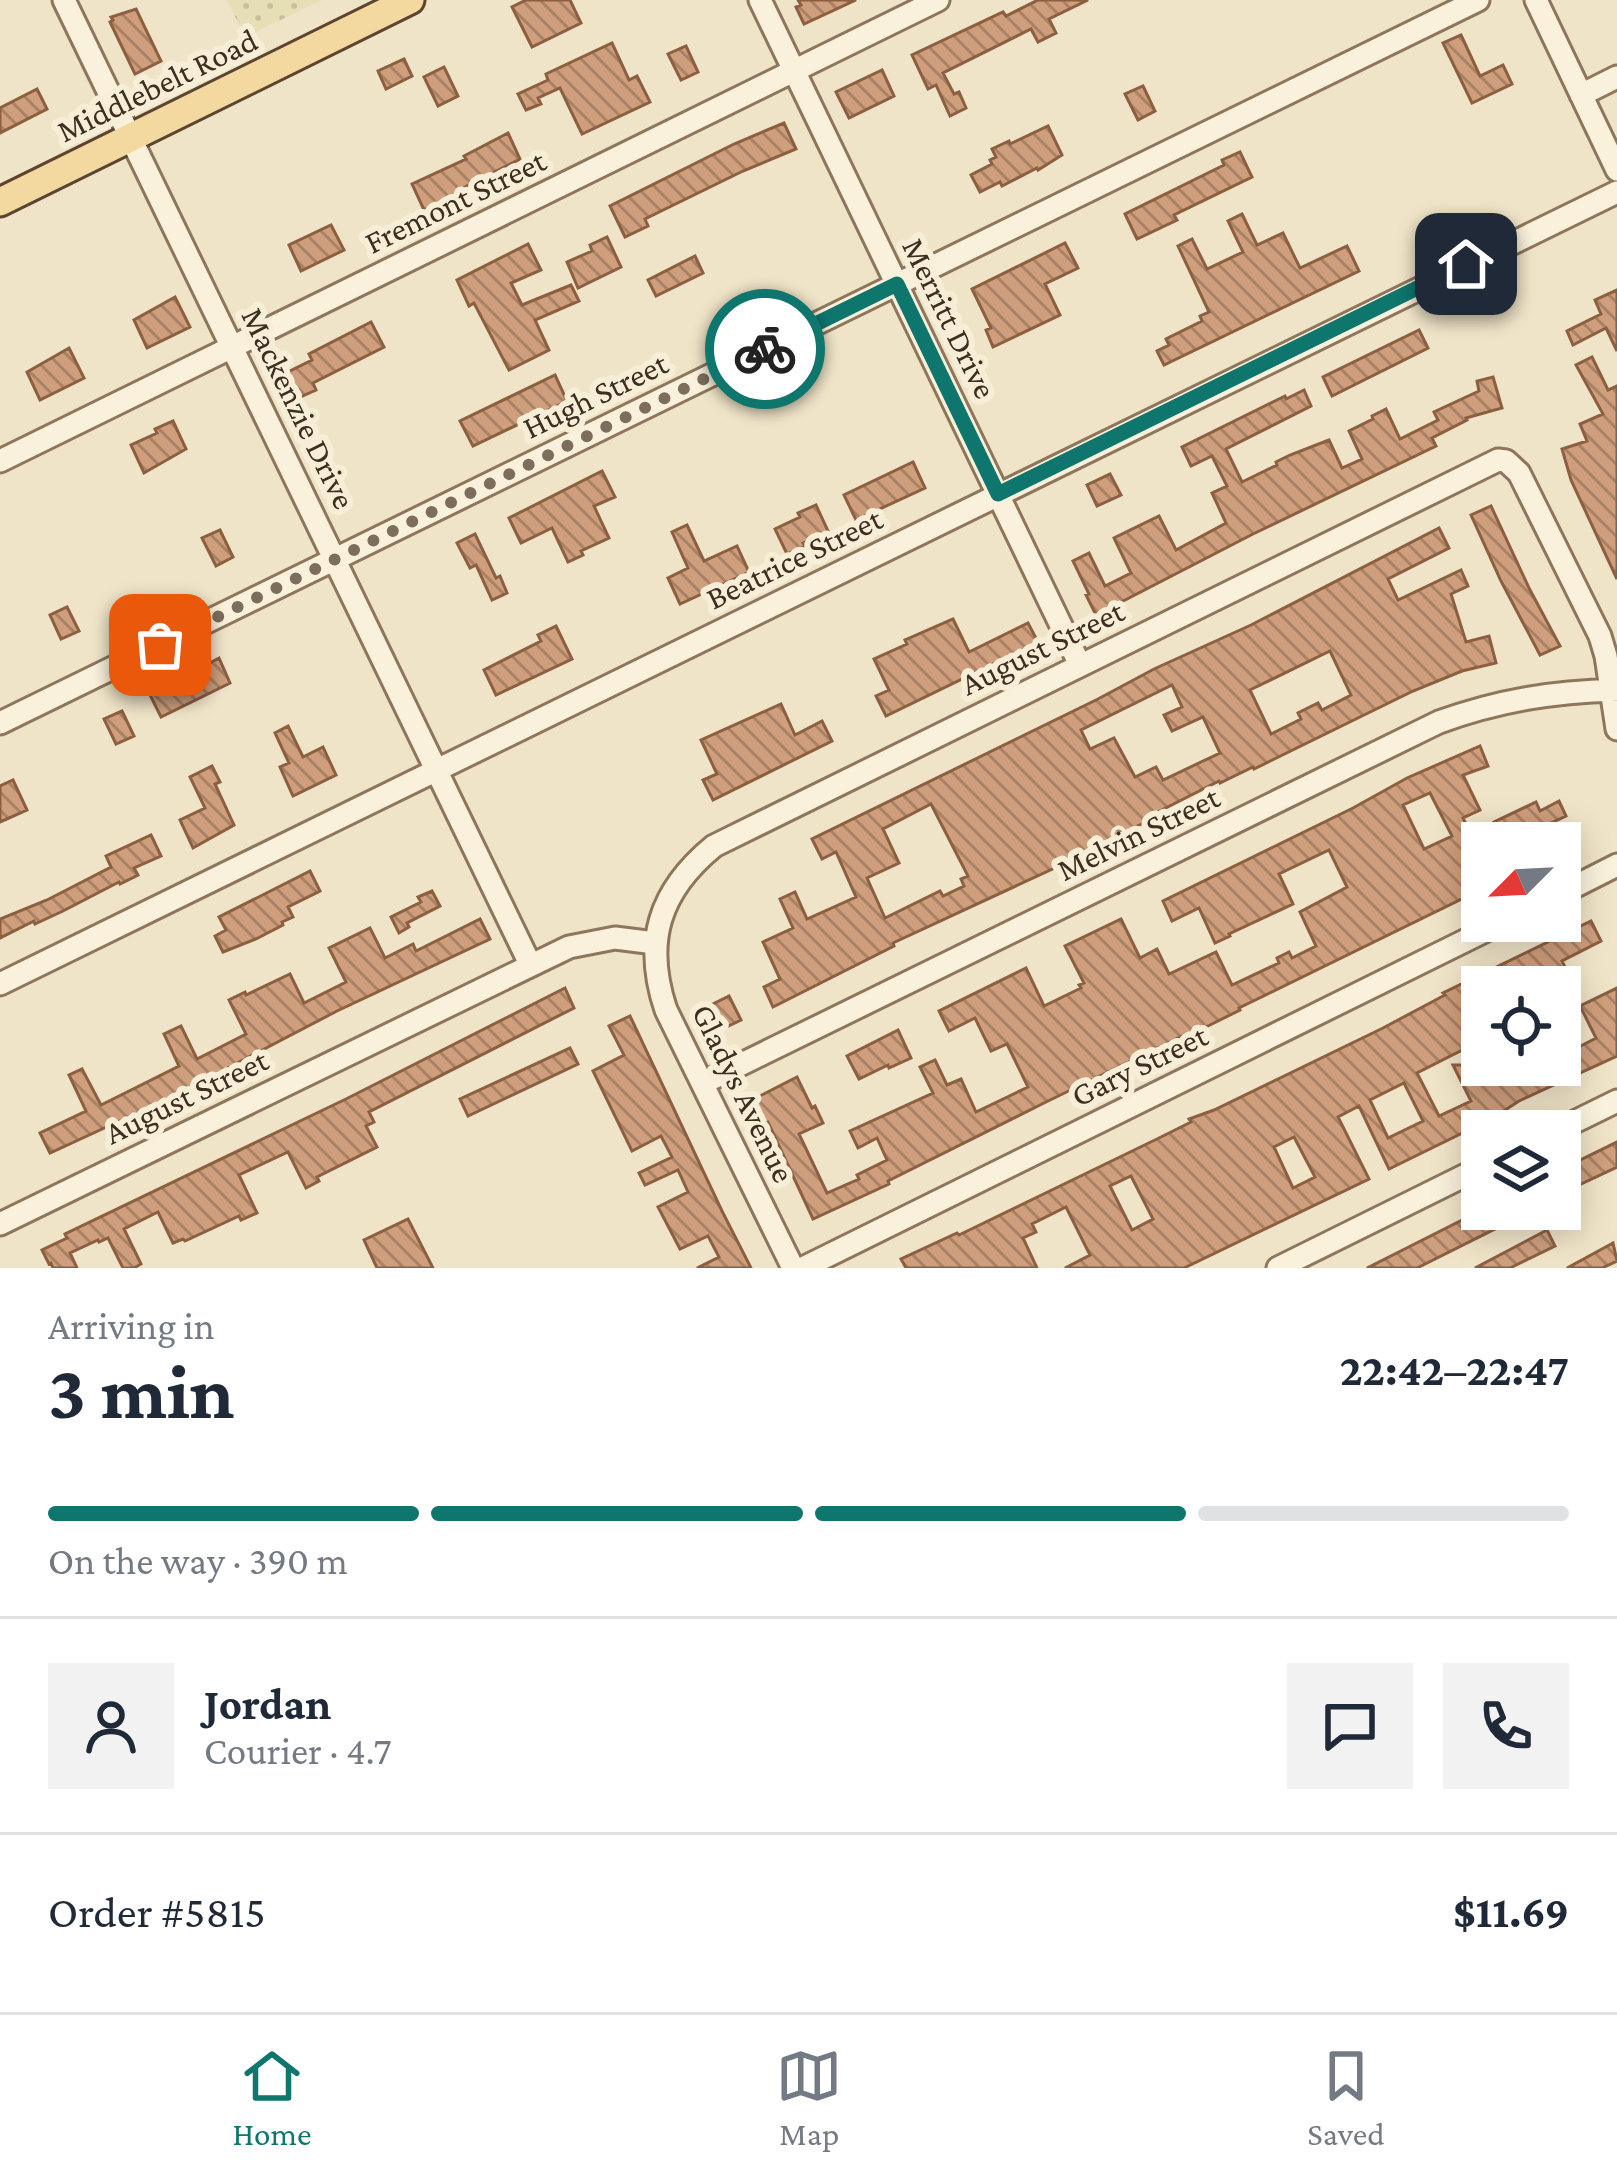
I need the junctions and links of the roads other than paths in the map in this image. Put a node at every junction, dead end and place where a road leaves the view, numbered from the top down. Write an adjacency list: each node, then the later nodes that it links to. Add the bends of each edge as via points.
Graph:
1 (64, 0): 10 (street, Mackenzie Drive)
2 (410, 0): 10 (main road, Middlebelt Road)
3 (760, 0): 7 (street, Merritt Drive)
4 (938, 0): 7 (street, Fremont Street)
5 (1478, 0): 14 (street, Hugh Street)
6 (1536, 0): 9 (street)
7 (794, 71): 14 (street, Merritt Drive); 15 (street, Fremont Street)
8 (1617, 77): 9 (street)
9 (1581, 95): 11 (street)
10 (132, 137): 13 (main road, Middlebelt Road); 15 (street, Mackenzie Drive)
11 (1617, 170)
12 (1617, 191): 17 (street, Beatrice Street)
13 (0, 202)
14 (897, 284): 17 (street, Merritt Drive); 18 (street, Hugh Street)
15 (232, 347): 16 (street, Fremont Street); 18 (street, Mackenzie Drive)
16 (0, 461)
17 (998, 494): 19 (street, Merritt Drive); 23 (street, Beatrice Street)
18 (335, 560): 21 (street, Hugh Street); 23 (street, Mackenzie Drive)
19 (1081, 665): 20 (street, August Street, via 1506,461 1520,473 1600,636); 27 (street, August Street, via 715,846 675,886)
20 (1614, 690): 22 (street); 30 (street, Melvin Street, via 1518,698 1438,722)
21 (0, 723)
22 (1617, 729)
23 (437, 771): 28 (street, Mackenzie Drive); 29 (street, Beatrice Street)
24 (1617, 865): 25 (street)
25 (1581, 883)
26 (1462, 942): 36 (street, Gary Street)
27 (656, 943): 28 (street, via 594,940); 30 (street, Gladys Avenue, via 665,1010)
28 (530, 964): 34 (street, August Street)
29 (0, 985)
30 (703, 1083): 35 (street, Gladys Avenue)
31 (1617, 1101): 32 (street)
32 (1581, 1119)
33 (1461, 1178): 37 (street)
34 (0, 1224)
35 (794, 1268)
36 (803, 1268)
37 (1278, 1268)

